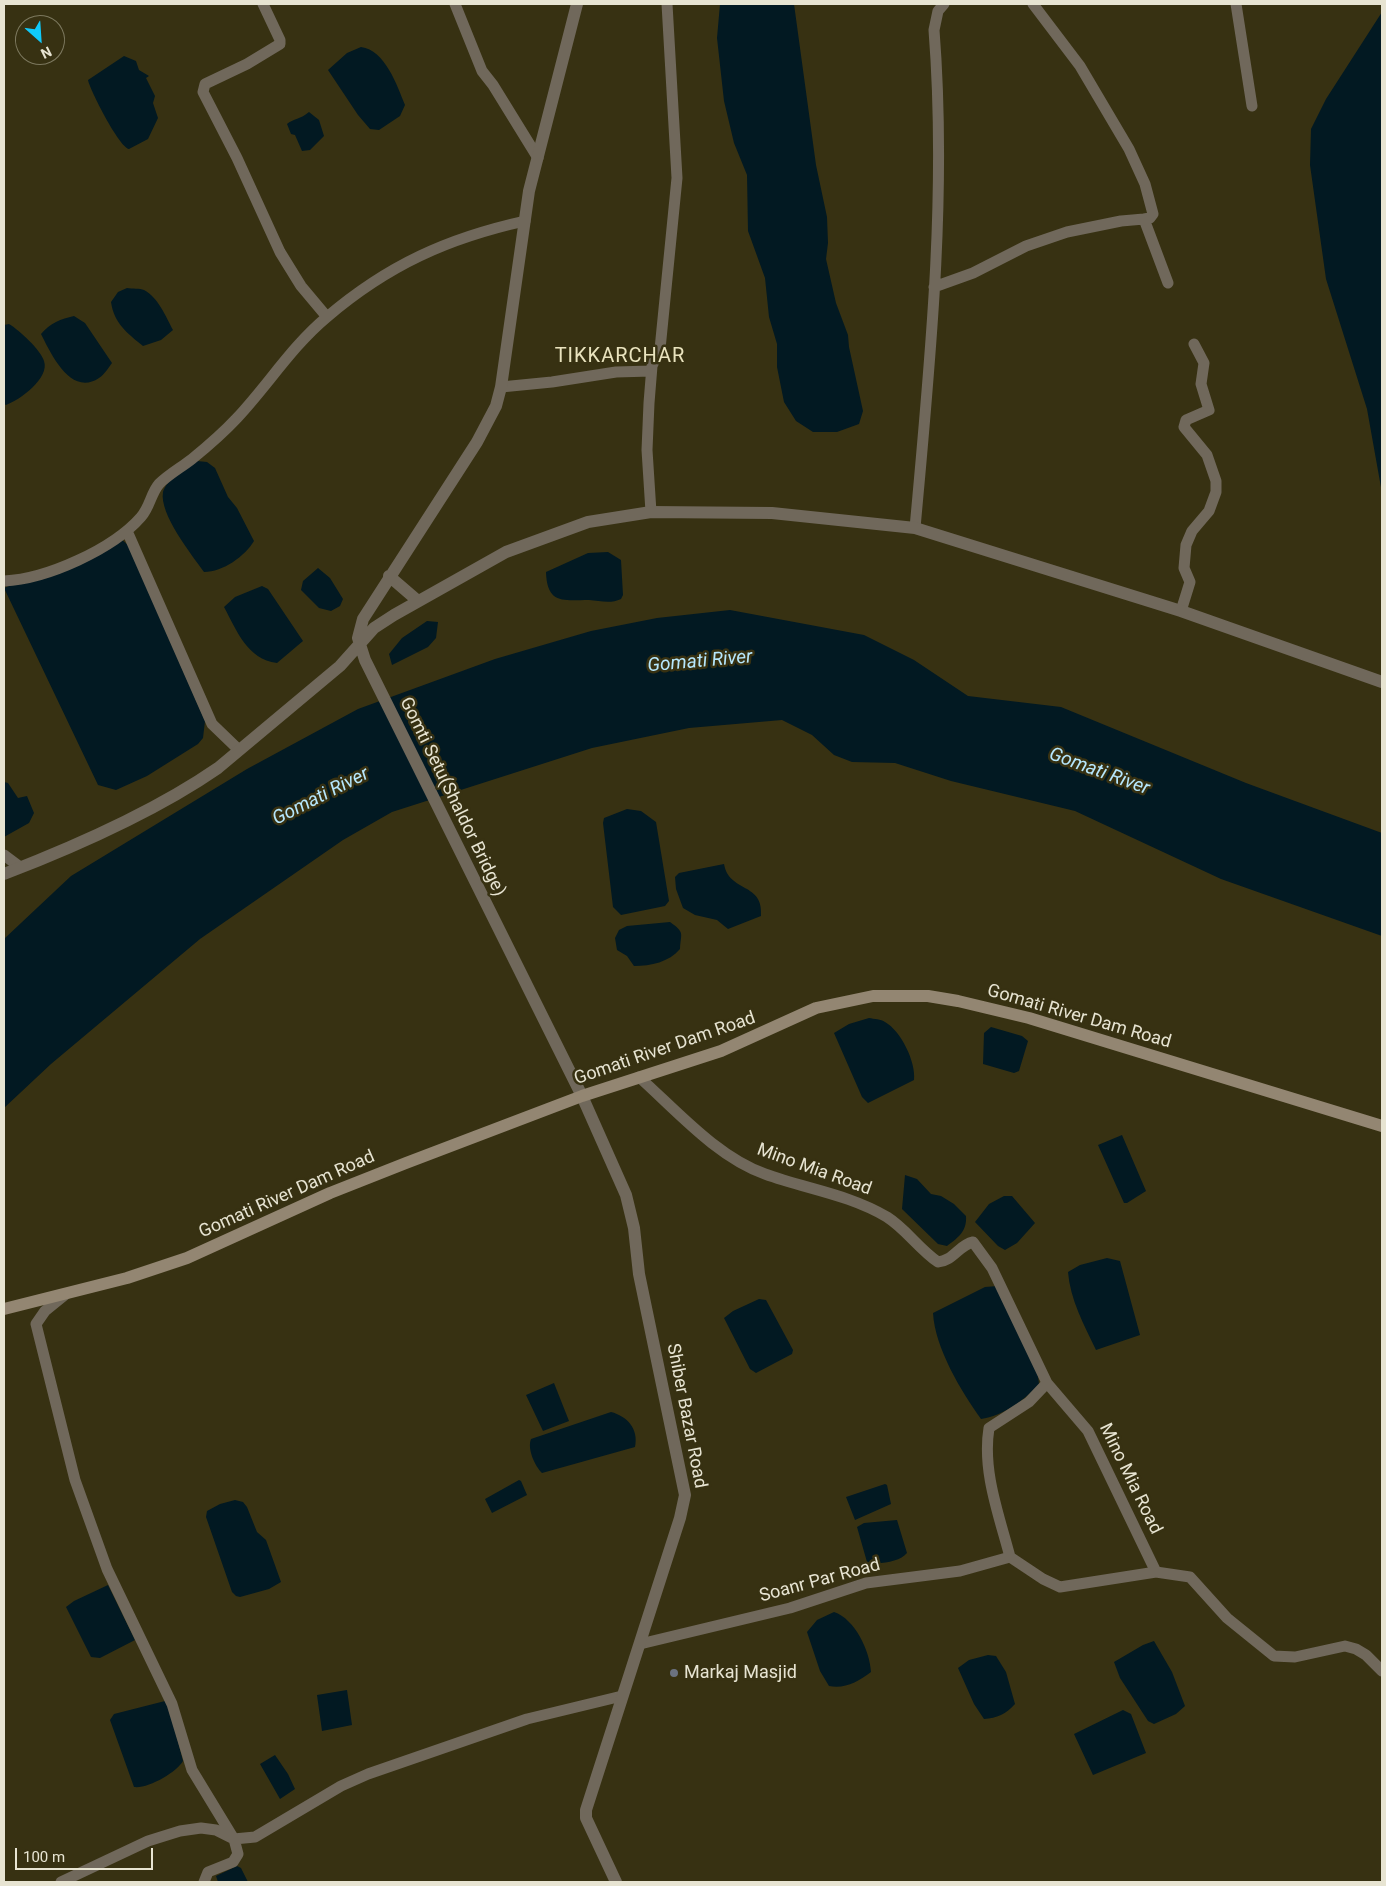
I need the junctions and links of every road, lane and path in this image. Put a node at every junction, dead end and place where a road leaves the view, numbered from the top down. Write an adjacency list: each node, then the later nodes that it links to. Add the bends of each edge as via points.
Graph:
1 (263, 4): 14 (street, via 280,44 205,84 203,92 280,252 301,286)
2 (455, 4): 9 (street, via 482,71)
3 (577, 4): 9 (street)
4 (667, 4): 16 (street, via 677,178 660,349)
5 (944, 4): 13 (street, via 938,11 934,30 939,192)
6 (1033, 4): 10 (street, via 1080,66 1128,149 1145,184 1153,214)
7 (1236, 4): 8 (street)
8 (1252, 106)
9 (538, 158): 11 (street)
10 (1144, 219): 12 (street); 13 (street, via 1067,232 1026,246 973,273)
11 (525, 221): 14 (street, via 414,257 378,278); 17 (street)
12 (1168, 283)
13 (934, 286): 19 (street)
14 (327, 317): 20 (street, via 301,341 212,443 157,486 143,515)
15 (1194, 344): 24 (street, via 1204,364 1201,384 1208,410 1186,420 1184,427 1207,455 1216,492 1209,511 1192,531 1186,545 1184,568 1190,582)
16 (651, 371): 17 (street, via 616,372); 18 (street, via 647,450)
17 (501, 387): 21 (street, via 496,406 477,442)
18 (651, 512): 19 (street, via 772,513); 23 (street, via 588,522 547,536 506,552)
19 (915, 528): 24 (street)
20 (127, 531): 22 (street, via 70,564); 27 (street, via 208,717 219,733)
21 (389, 576): 23 (street); 25 (street, via 363,619)
22 (4, 581)
23 (418, 601): 25 (street, via 374,628)
24 (1181, 611): 26 (street)
25 (359, 645): 27 (street, via 340,666); 32 (street, Gomti Setu(Shaldor Bridge))
26 (1382, 682)
27 (239, 750): 29 (street, via 218,768 172,797)
28 (4, 855): 29 (street)
29 (20, 868): 30 (street)
30 (4, 874)
31 (639, 1077): 32 (main road, Gomati River Dam Road); 33 (main road, Gomati River Dam Road, via 722,1051 816,1008 873,996 928,996 1029,1018); 36 (street, Mino Mia Road, via 690,1126 736,1160 765,1174 866,1206 889,1218 938,1262 973,1242 992,1268)
32 (582, 1096): 34 (main road, Gomati River Dam Road, via 330,1193 186,1258 127,1278); 39 (street, Shiber Bazar Road, via 631,1210 640,1274 684,1484 680,1518)
33 (1382, 1126)
34 (67, 1293): 35 (main road, Gomati River Dam Road); 42 (street, via 45,1311 36,1324 75,1480 107,1569 172,1704 192,1770)
35 (4, 1309)
36 (1047, 1383): 37 (street, via 1029,1402 989,1428 986,1446 990,1483); 38 (street, Mino Mia Road, via 1088,1431)
37 (1010, 1557): 38 (street, via 1060,1587); 39 (street, Soanr Par Road, via 960,1571 866,1583 790,1608)
38 (1156, 1572): 40 (street, via 1190,1577 1227,1618 1274,1656 1295,1657 1344,1646 1366,1655)
39 (640, 1644): 41 (street, Shiber Bazar Road)
40 (1382, 1672)
41 (622, 1696): 42 (street, via 527,1720 368,1774 341,1786 255,1837); 45 (street, Shiber Bazar Road, via 586,1810 586,1818)
42 (234, 1840): 43 (street, via 216,1830 180,1831 148,1840); 44 (street, via 237,1858 208,1872)
43 (61, 1882)
44 (204, 1882)
45 (616, 1882)

